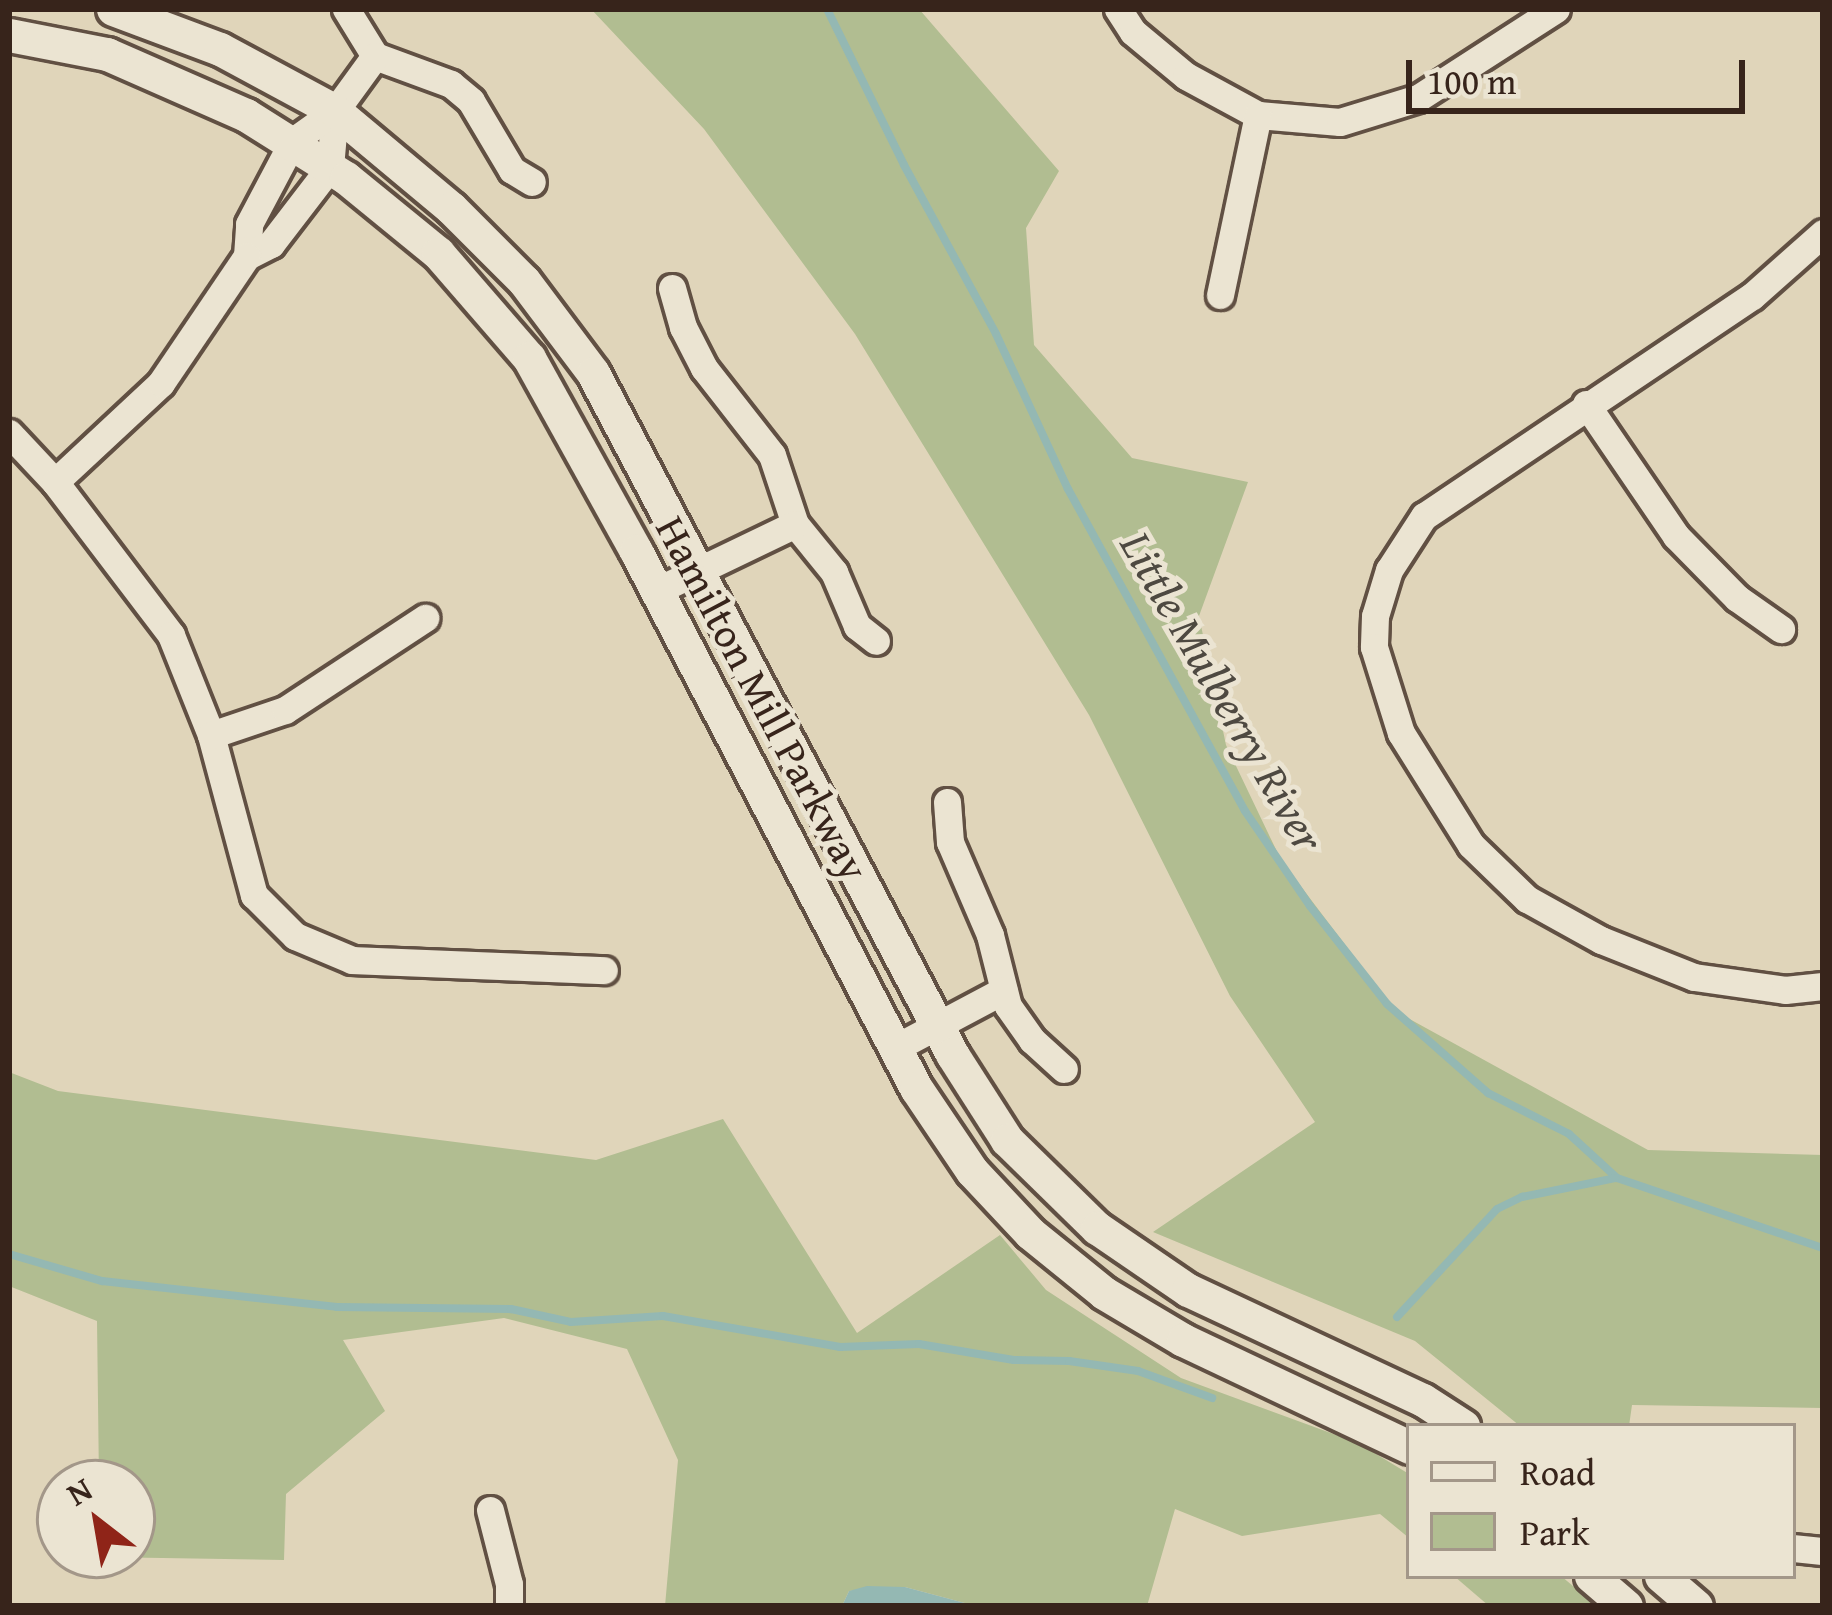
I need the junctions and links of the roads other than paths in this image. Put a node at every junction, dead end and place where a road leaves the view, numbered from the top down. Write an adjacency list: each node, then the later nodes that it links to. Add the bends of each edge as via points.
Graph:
1 (113, 9): 7 (street, Hamilton Mill Parkway, via 220,49)
2 (346, 9): 6 (street)
3 (1118, 9): 8 (street, via 1186,76)
4 (1556, 9): 8 (street, via 1418,98 1340,122)
5 (9, 35): 9 (street, Hamilton Mill Parkway, via 107,54)
6 (375, 56): 7 (street); 11 (street, via 451,84 471,101 512,170)
7 (335, 111): 9 (street); 10 (street); 20 (street, Hamilton Mill Parkway, via 524,281 592,373)
8 (1258, 115): 15 (street)
9 (293, 141): 10 (street, Hamilton Mill Parkway); 13 (street, via 249,224)
10 (330, 167): 13 (street, via 271,244); 21 (street, Hamilton Mill Parkway, via 438,253 529,358)
11 (532, 182)
12 (1823, 233): 16 (street, via 1752,296)
13 (248, 256): 18 (street, via 161,383)
14 (672, 288): 19 (street, via 704,368 772,455)
15 (1220, 295)
16 (1586, 404): 23 (street, via 1676,536); 28 (street, via 1424,516 1389,570 1374,647 1401,734 1472,845 1527,899 1600,940 1694,976 1785,991)
17 (9, 433): 18 (street)
18 (55, 482): 25 (street, via 171,635)
19 (795, 524): 20 (street); 24 (street, via 835,572 857,626)
20 (696, 569): 21 (street); 30 (street, Hamilton Mill Parkway)
21 (656, 591): 31 (street, Hamilton Mill Parkway)
22 (424, 618): 25 (street, via 285,710)
23 (1781, 629)
24 (876, 641)
25 (211, 735): 27 (street, via 254,895 295,936 352,960)
26 (947, 802): 29 (street, via 950,842 990,934)
27 (604, 970)
28 (1823, 986)
29 (1004, 990): 30 (street); 32 (street, via 1032,1040)
30 (937, 1026): 31 (street); 33 (street, Hamilton Mill Parkway, via 1007,1141 1096,1228 1188,1290)
31 (895, 1048): 34 (street, Hamilton Mill Parkway, via 972,1171 1030,1233 1104,1293 1183,1340)
32 (1064, 1069)
33 (1458, 1423)
34 (1406, 1446)
35 (490, 1510): 39 (street)
36 (1594, 1579): 40 (street)
37 (1660, 1579): 41 (street)
38 (1666, 1579): 42 (street)
39 (509, 1606)
40 (1626, 1606)
41 (1636, 1606)
42 (1696, 1606)

